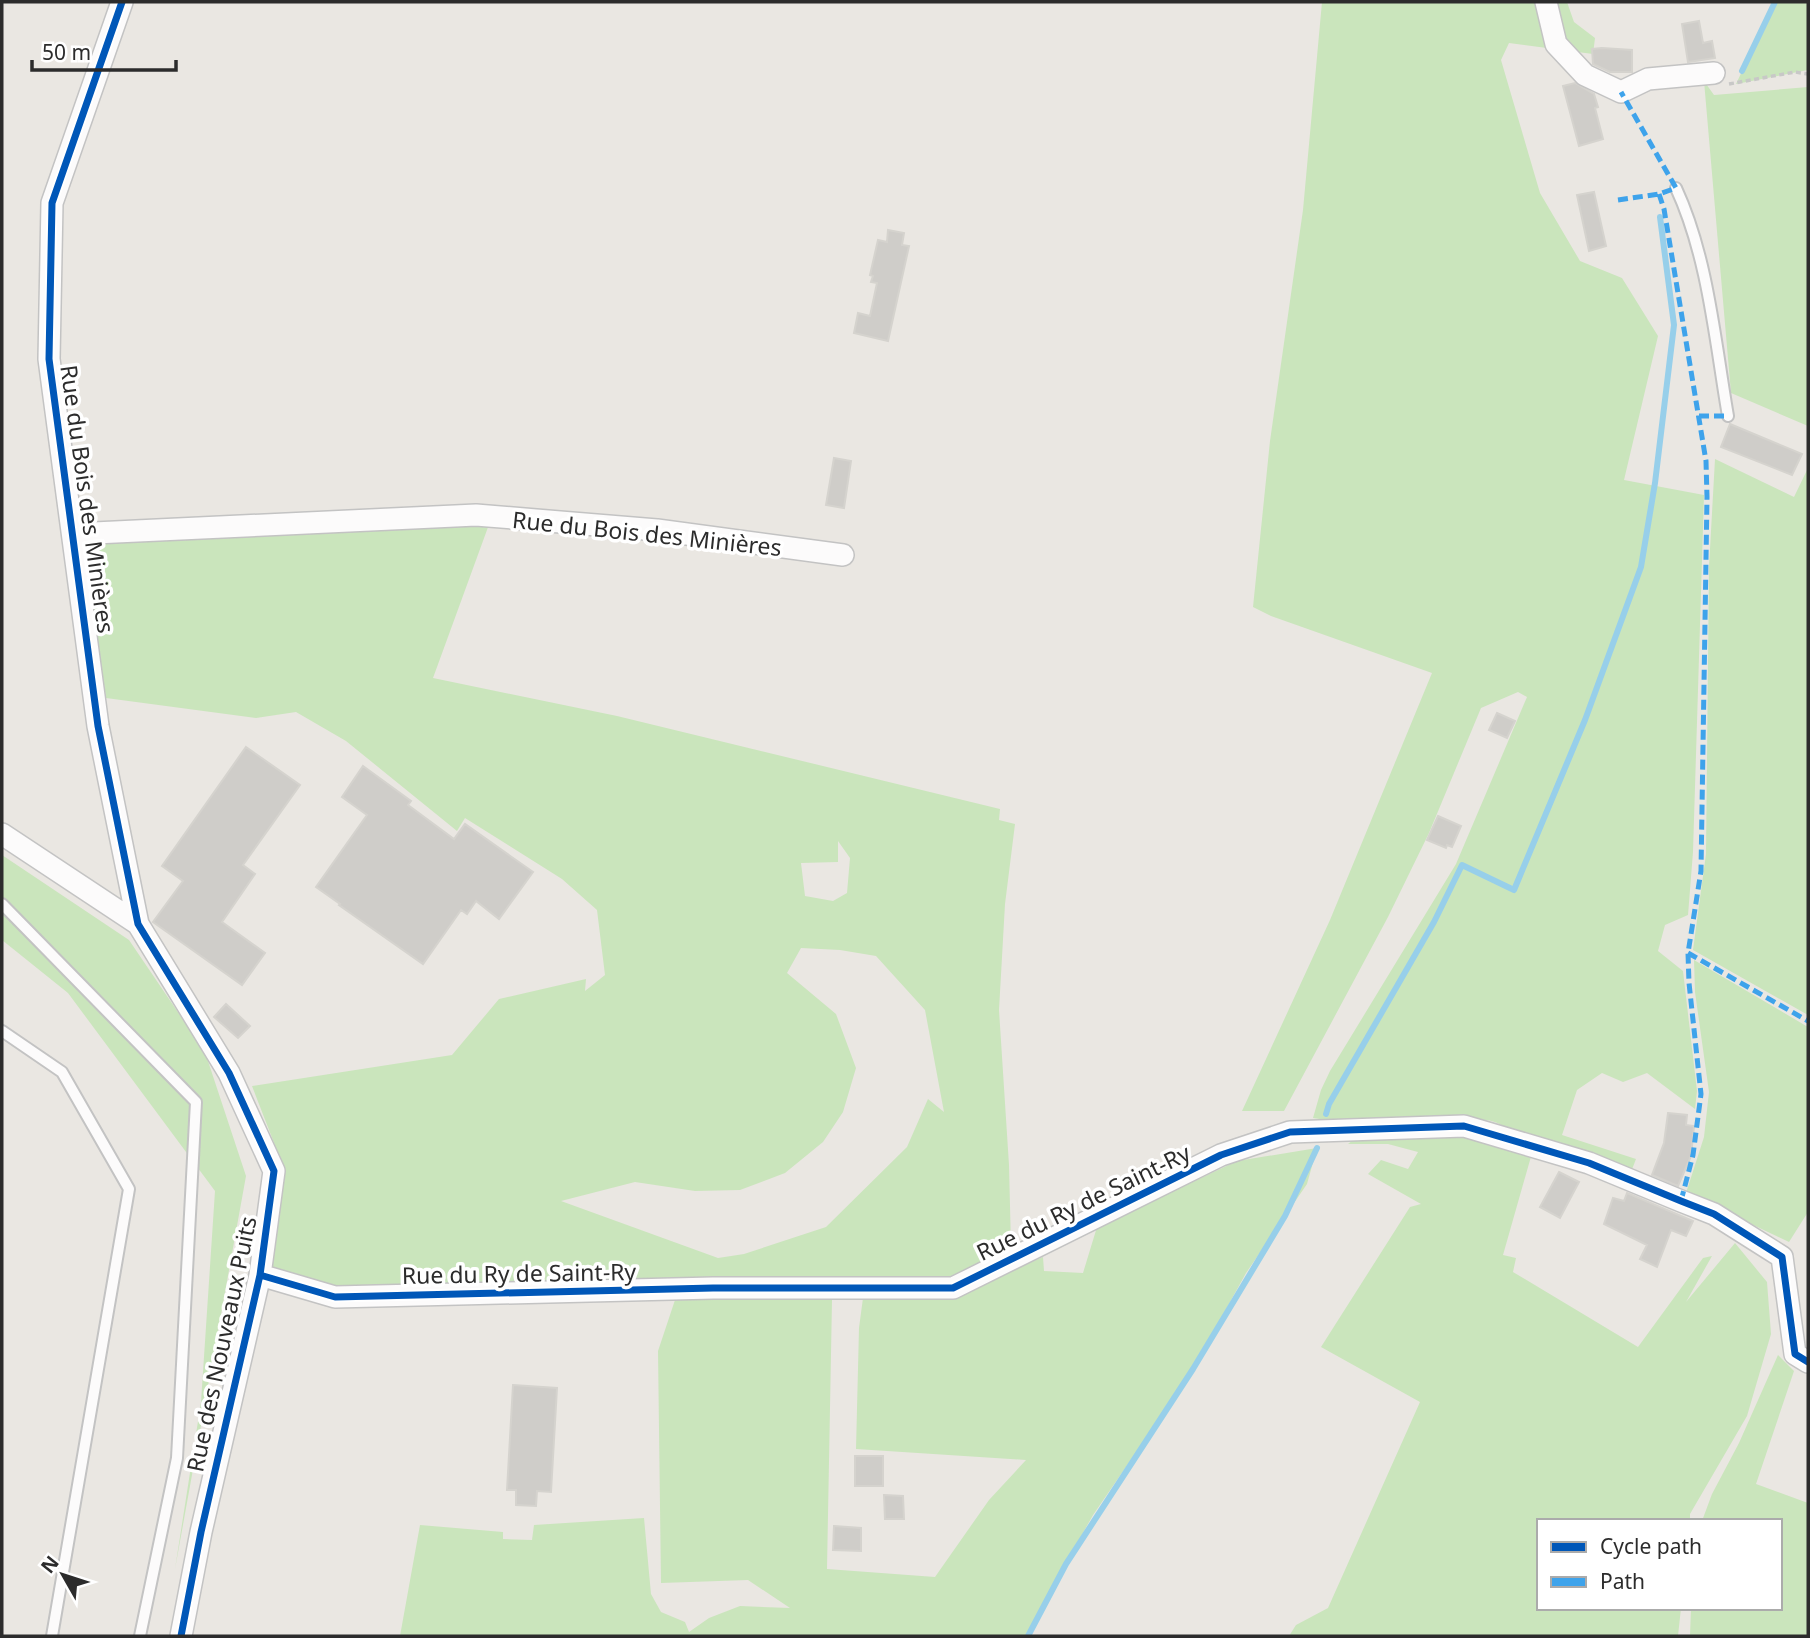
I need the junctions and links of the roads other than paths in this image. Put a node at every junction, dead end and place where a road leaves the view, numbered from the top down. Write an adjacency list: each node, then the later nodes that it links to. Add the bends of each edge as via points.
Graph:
1 (122, 2): 6 (street, Rue du Bois des Minières, via 52,203 49,359)
2 (1546, 2): 3 (street, via 1556,44 1585,75 1621,92 1648,79)
3 (1714, 73)
4 (1676, 188): 5 (lane, via 1699,250)
5 (1728, 416)
6 (73, 534): 7 (street, Rue du Bois des Minières, via 476,515 657,530); 10 (street, Rue du Bois des Minières, via 98,726)
7 (843, 555)
8 (2, 834): 10 (street)
9 (2, 904): 15 (lane, via 196,1102 177,1458)
10 (138, 924): 12 (street, Rue des Nouveaux Puits, via 229,1073 274,1171)
11 (2, 1031): 14 (lane, via 62,1072 130,1189)
12 (260, 1275): 13 (street, Rue du Ry de Saint-Ry, via 335,1297 953,1288 1221,1155 1290,1132 1464,1126 1589,1163 1714,1214 1782,1257 1796,1354); 16 (street, Rue des Nouveaux Puits)
13 (1808, 1362)
14 (52, 1636)
15 (140, 1636)
16 (181, 1636)

